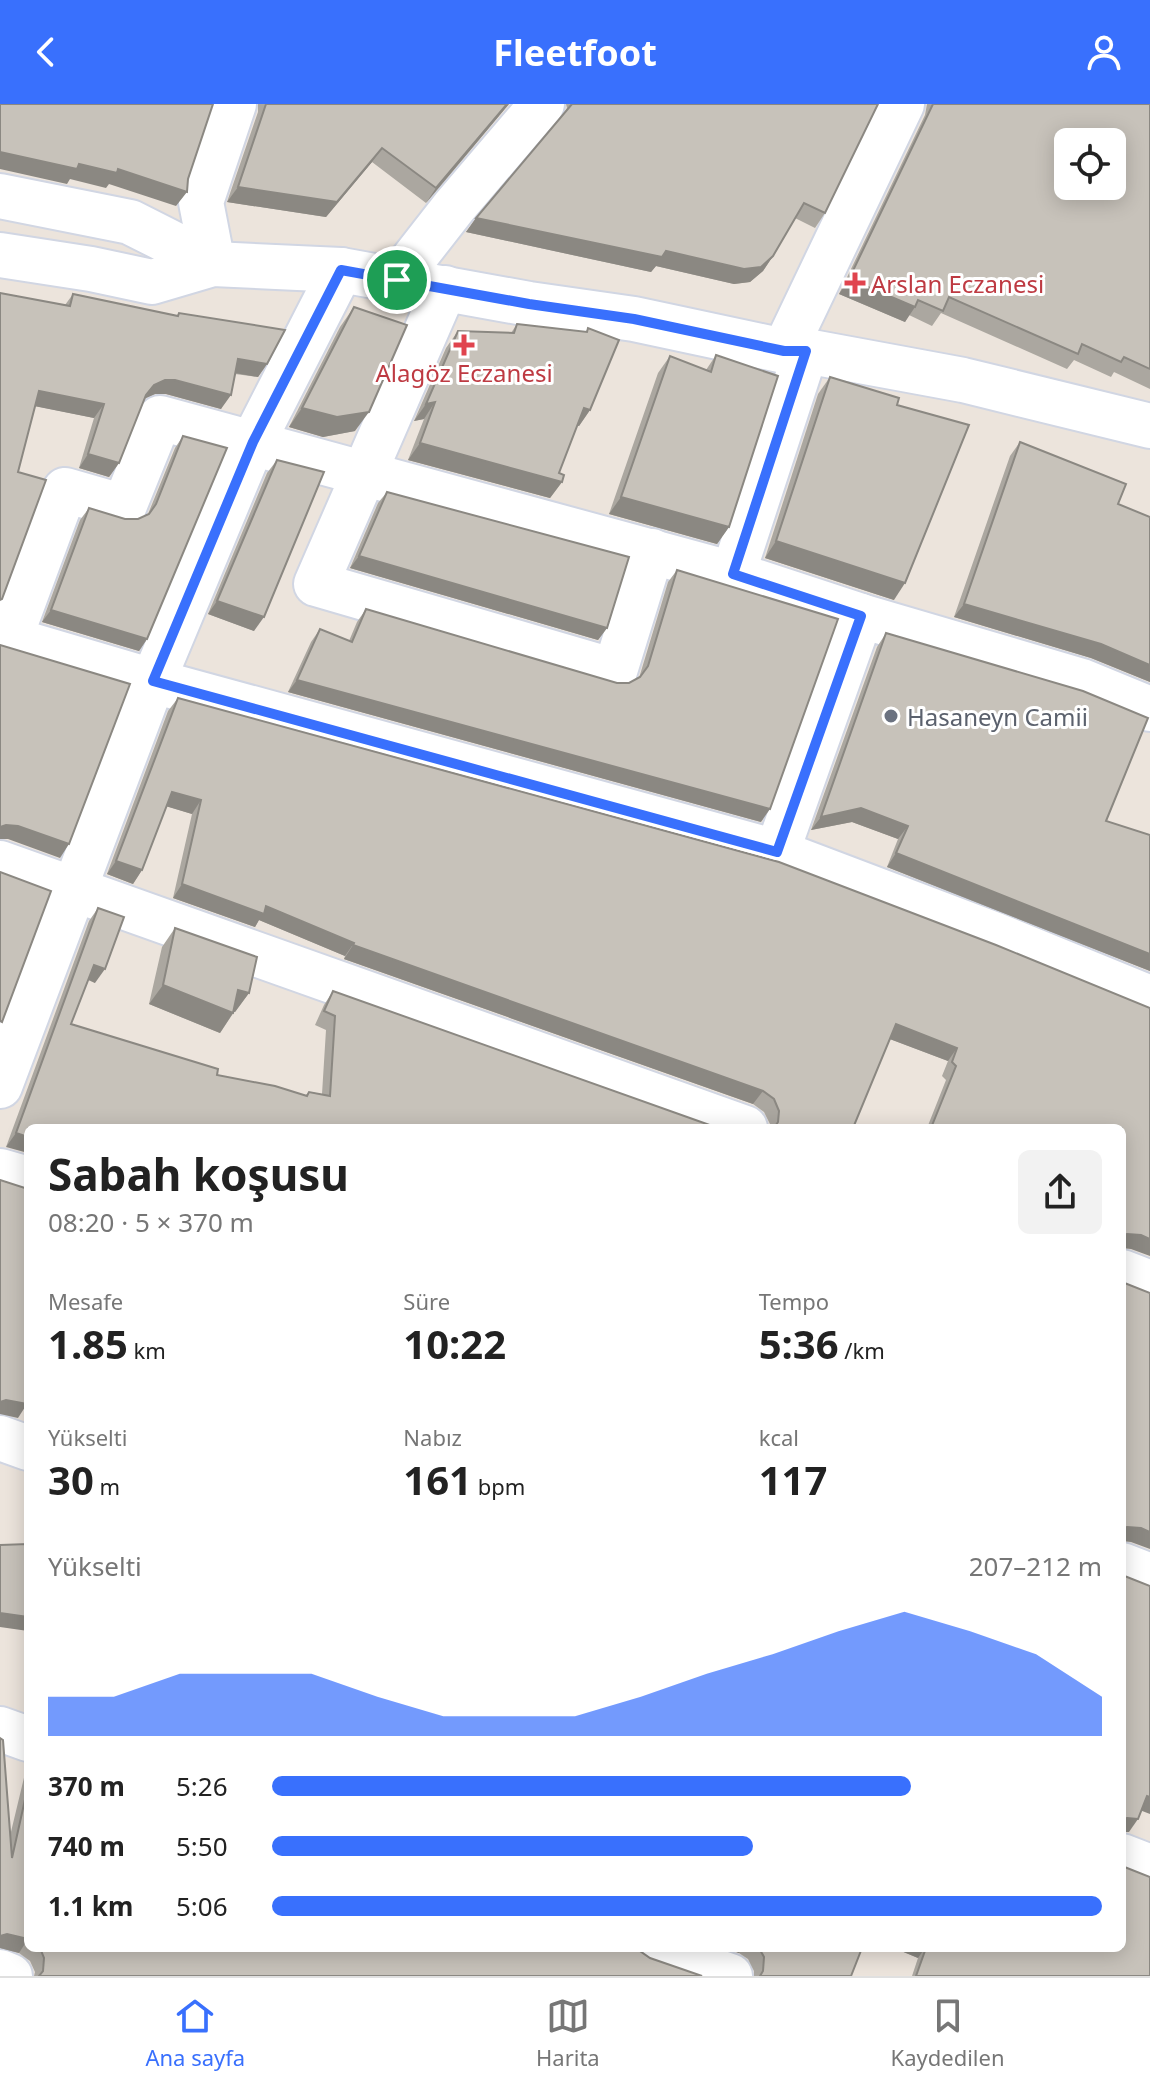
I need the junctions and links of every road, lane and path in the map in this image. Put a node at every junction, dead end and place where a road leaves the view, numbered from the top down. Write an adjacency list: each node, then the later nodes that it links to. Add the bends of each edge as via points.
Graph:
1 (234, 104): 6 (street, via 201,202)
2 (542, 104): 8 (street)
3 (902, 104): 10 (street)
4 (0, 196): 6 (street, via 130,222)
5 (0, 255): 6 (street, via 152,282)
6 (213, 264): 7 (street)
7 (341, 270): 8 (street); 12 (street)
8 (397, 280): 9 (street)
9 (445, 288): 10 (street); 13 (street)
10 (795, 351): 11 (street, via 963,380); 15 (street)
11 (1150, 426)
12 (253, 442): 13 (street); 17 (street, via 160,418 124,507 65,490); 18 (street)
13 (362, 475): 14 (street); 14 (street, via 316,584 615,671)
14 (652, 551): 15 (street)
15 (733, 574): 16 (street)
16 (861, 616): 19 (street, via 1082,681); 20 (street)
17 (5, 637): 18 (street)
18 (153, 681): 20 (street); 22 (street)
19 (1150, 709)
20 (777, 852): 23 (street)
21 (0, 863): 22 (street)
22 (74, 890): 24 (street); 25 (street)
23 (1150, 998)
24 (0, 1086)
25 (673, 1115): 26 (street)
26 (723, 1124)
27 (0, 1171): 28 (street)
28 (24, 1178)
29 (1126, 1274): 30 (street)
30 (1150, 1283)
31 (0, 1438): 32 (street)
32 (24, 1447)
33 (1126, 1567): 34 (street)
34 (1150, 1576)
35 (0, 1729): 36 (street)
36 (24, 1738)
37 (1126, 1858): 38 (street)
38 (1150, 1867)
39 (648, 1952): 43 (street)
40 (660, 1952): 44 (street)
41 (0, 1972): 42 (street)
42 (10, 1976)
43 (648, 1976)
44 (730, 1976)

